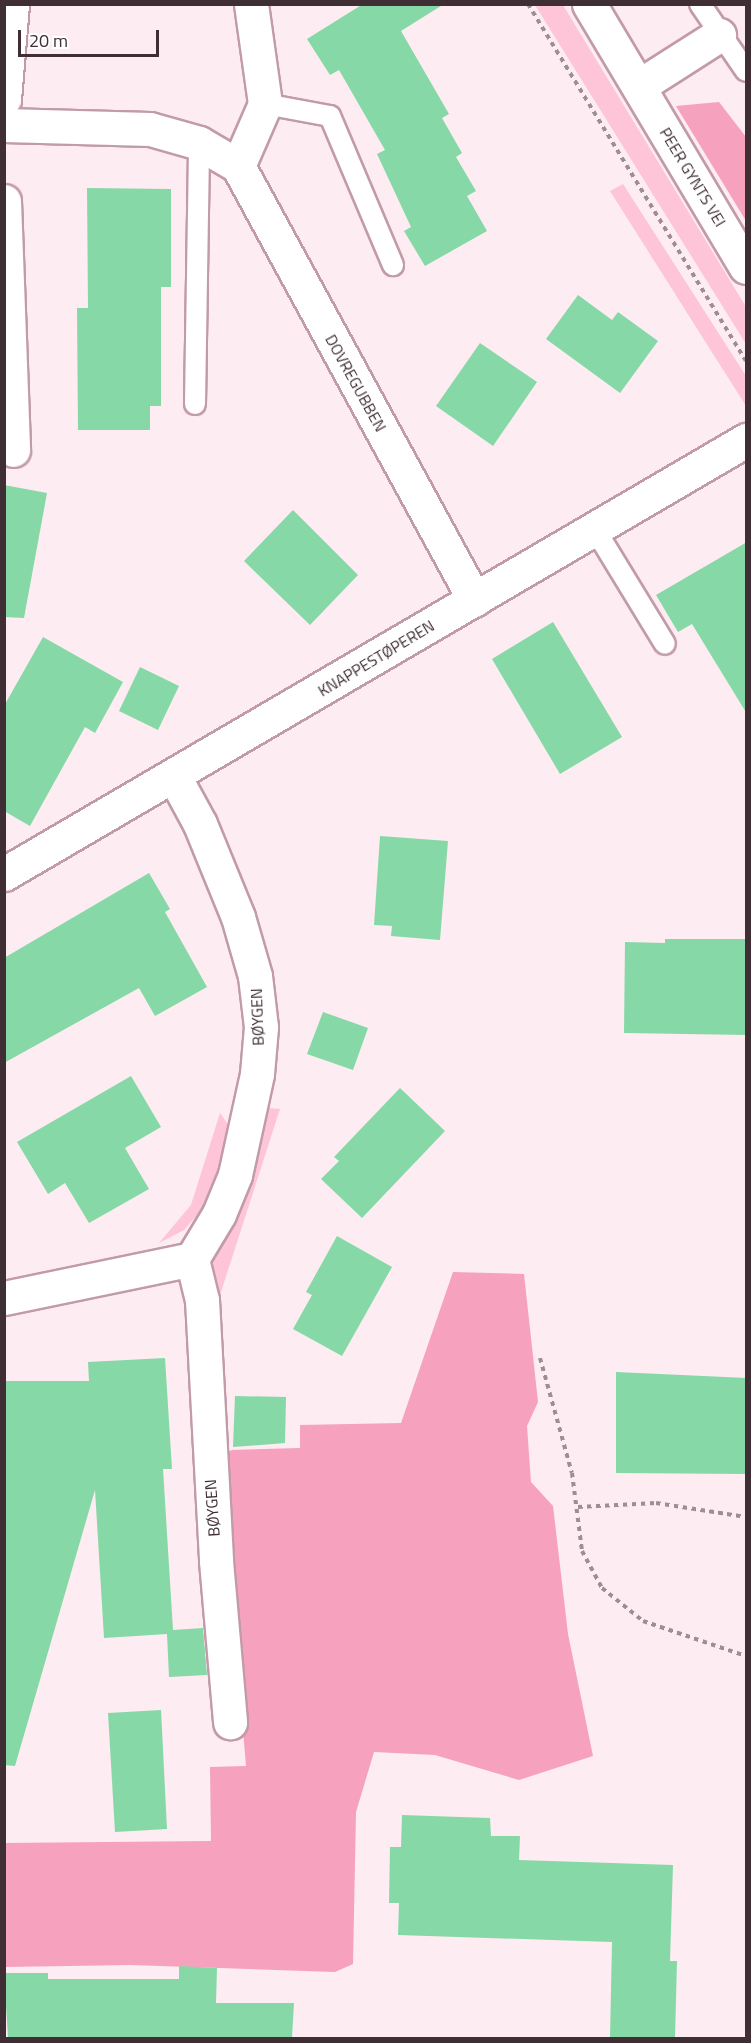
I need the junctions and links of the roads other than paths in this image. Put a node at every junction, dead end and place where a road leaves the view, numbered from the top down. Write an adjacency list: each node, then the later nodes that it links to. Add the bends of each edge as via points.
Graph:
1 (12, 4): 8 (street)
2 (251, 4): 9 (street)
3 (589, 4): 7 (street, PEER GYNTS VEI)
4 (700, 4): 5 (lane)
5 (719, 35): 6 (lane); 7 (street)
6 (747, 71)
7 (639, 86): 15 (street, PEER GYNTS VEI)
8 (4, 99)
9 (266, 104): 12 (street); 14 (lane, via 330,116)
10 (4, 125): 11 (street, via 150,129)
11 (199, 143): 12 (street); 16 (lane)
12 (238, 166): 20 (street, DOVREGUBBEN)
13 (4, 201): 18 (street)
14 (393, 265)
15 (747, 267)
16 (195, 404)
17 (747, 440): 19 (street, KNAPPESTØPEREN)
18 (13, 450)
19 (596, 531): 20 (street, KNAPPESTØPEREN); 21 (lane)
20 (475, 600): 22 (street, KNAPPESTØPEREN)
21 (665, 644)
22 (175, 778): 23 (street, KNAPPESTØPEREN); 24 (street, BØYGEN, via 200,824 238,917 255,976 261,1027 257,1074 235,1175 219,1214)
23 (4, 874)
24 (192, 1259): 25 (street); 26 (street, BØYGEN, via 202,1300 216,1561)
25 (4, 1298)
26 (230, 1722)

